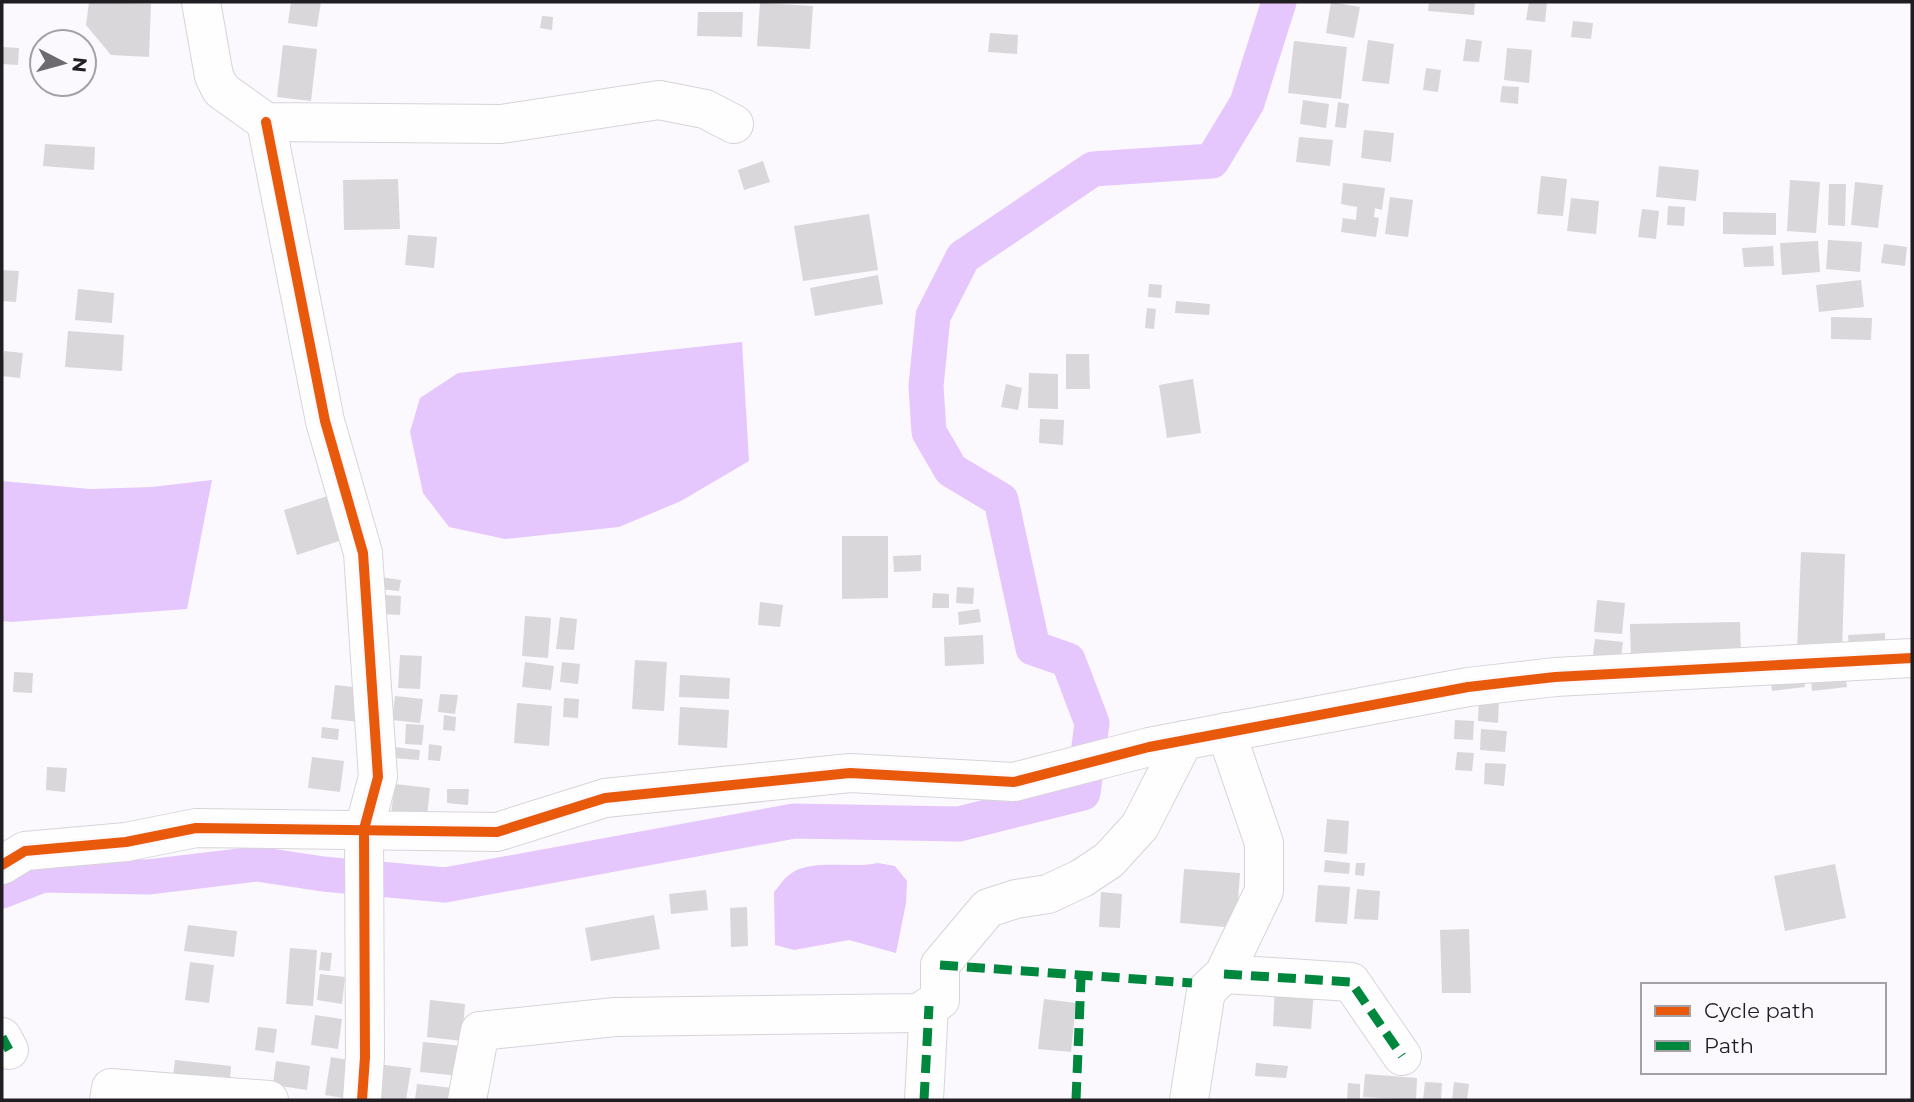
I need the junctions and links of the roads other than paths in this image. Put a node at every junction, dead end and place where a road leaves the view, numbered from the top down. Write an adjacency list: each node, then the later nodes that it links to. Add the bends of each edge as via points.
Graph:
1 (201, 2): 2 (street, via 214,76 221,90)
2 (267, 122): 3 (street, via 500,124 659,100 705,109); 7 (street, via 325,421 363,553 378,777)
3 (734, 124)
4 (1912, 658): 5 (street, via 1555,677 1468,687)
5 (1226, 732): 6 (street); 9 (street, via 1264,843 1264,891)
6 (1167, 744): 7 (street, via 1014,782 850,774 605,798 497,832); 10 (street, via 1140,826 1109,860 1082,878 1048,894 988,908 940,965 940,1000)
7 (364, 829): 8 (street, via 196,828 126,842 25,851); 14 (street)
8 (2, 865)
9 (1224, 974): 11 (street, via 1351,982); 17 (street, via 1206,991)
10 (929, 1006): 15 (street, via 918,1013 615,1017 480,1031); 16 (street)
11 (1402, 1056)
12 (110, 1094): 13 (street)
13 (269, 1100)
14 (362, 1100)
15 (467, 1100)
16 (924, 1100)
17 (1189, 1100)

